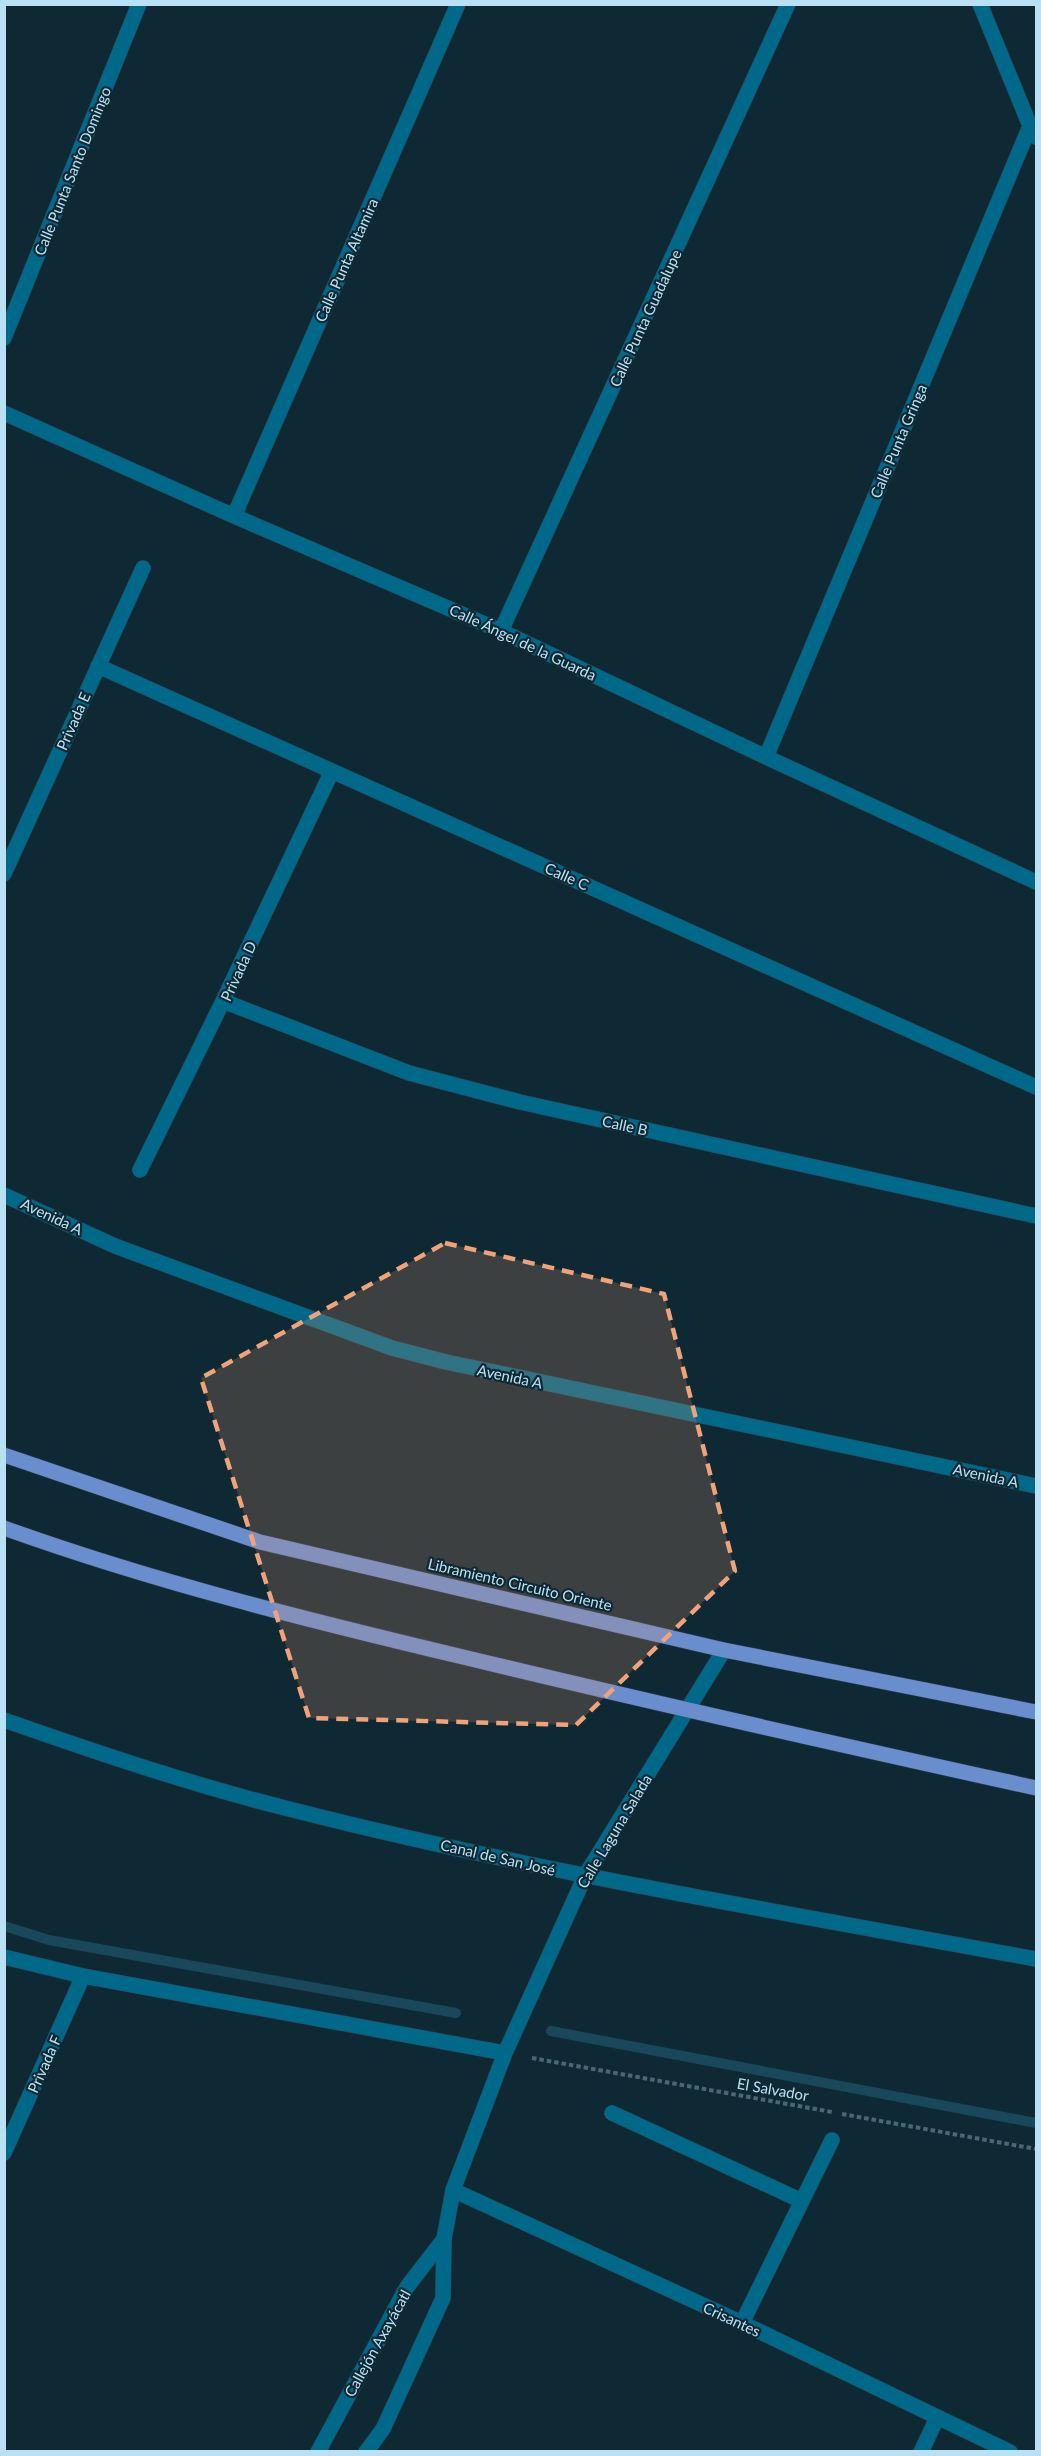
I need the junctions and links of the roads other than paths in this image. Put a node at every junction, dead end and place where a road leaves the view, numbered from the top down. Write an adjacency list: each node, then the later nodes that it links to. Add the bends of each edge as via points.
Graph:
1 (139, 4): 6 (street, Calle Punta Santo Domingo)
2 (458, 4): 8 (street, Calle Punta Altamira)
3 (788, 4): 10 (street, Calle Punta Guadalupe)
4 (980, 4): 5 (street)
5 (1033, 132): 12 (street, Calle Punta Gringa)
6 (4, 338)
7 (4, 413): 8 (street, Calle Ángel de la Guarda)
8 (234, 516): 10 (street, Calle Ángel de la Guarda)
9 (143, 568): 11 (street, Privada E)
10 (501, 631): 12 (street, Calle Ángel de la Guarda)
11 (98, 666): 13 (street, Calle C); 14 (street, Privada E)
12 (766, 757): 15 (street, Calle Ángel de la Guarda)
13 (332, 771): 16 (street, Privada D); 17 (street, Calle C)
14 (4, 874)
15 (1035, 878)
16 (223, 1001): 18 (street, Privada D); 20 (street, Calle B, via 409,1072 509,1099)
17 (1036, 1087)
18 (140, 1170)
19 (4, 1195): 22 (street, Avenida A, via 115,1246 392,1348 457,1365)
20 (1036, 1216)
21 (4, 1455): 24 (main road, Libramiento Circuito Oriente, via 260,1542)
22 (1036, 1486)
23 (4, 1528): 25 (main road, via 145,1576 261,1609)
24 (724, 1650): 25 (street, Calle Laguna Salada); 26 (main road, Libramiento Circuito Oriente)
25 (686, 1711): 28 (main road); 29 (street, Calle Laguna Salada)
26 (1036, 1712)
27 (4, 1720): 29 (street, Canal de San José, via 92,1751 288,1809)
28 (1036, 1788)
29 (585, 1876): 31 (street, Canal de San José); 33 (street, Calle Laguna Salada)
30 (4, 1957): 32 (street)
31 (1036, 1959)
32 (83, 1976): 33 (street); 36 (street, Privada F)
33 (505, 2054): 37 (street, Callejón Axayácatl)
34 (612, 2113): 38 (street)
35 (832, 2140): 38 (street)
36 (4, 2152)
37 (453, 2190): 39 (street, Callejón Axayácatl); 40 (street, Crisantes)
38 (802, 2201): 40 (street)
39 (444, 2239): 42 (street, Callejón Axayácatl, via 407,2287); 43 (street, Callejón Axayácatl, via 443,2298 383,2429)
40 (742, 2324): 41 (street, Crisantes)
41 (937, 2418): 44 (street); 45 (street, Crisantes)
42 (318, 2451)
43 (366, 2451)
44 (921, 2451)
45 (1010, 2451)

